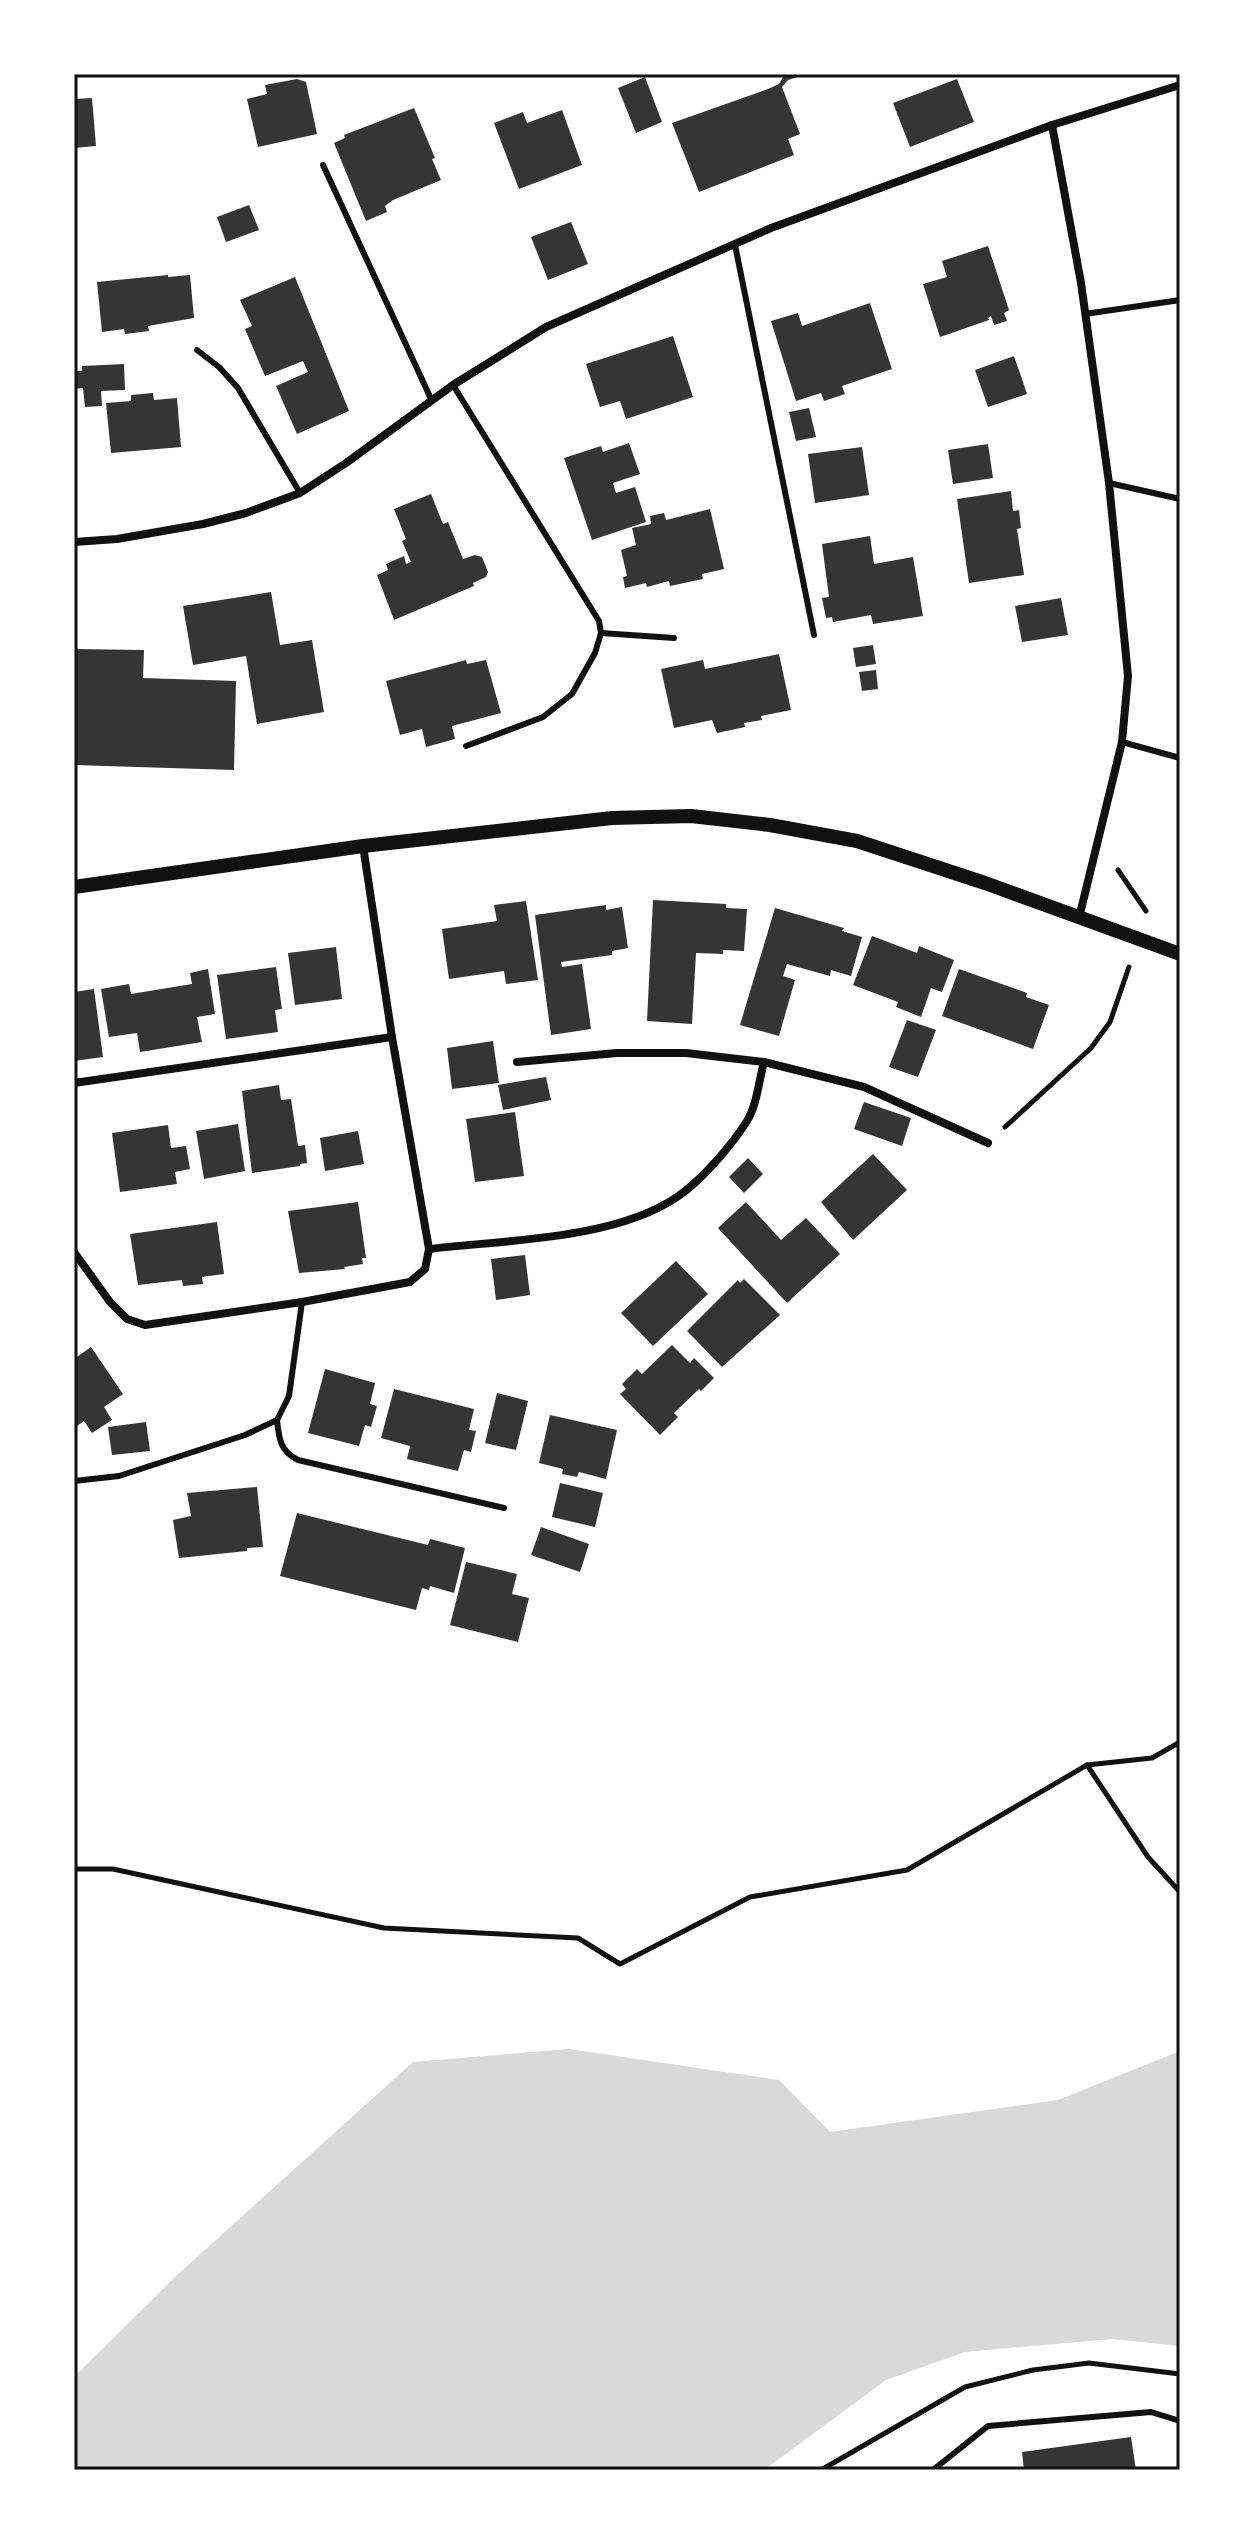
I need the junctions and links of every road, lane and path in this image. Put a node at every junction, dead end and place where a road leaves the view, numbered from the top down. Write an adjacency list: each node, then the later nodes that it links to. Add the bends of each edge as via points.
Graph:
1 (1180, 85): 2 (street)
2 (1052, 125): 4 (street); 6 (street)
3 (323, 165): 9 (lane)
4 (735, 245): 8 (street, via 546,327); 15 (lane)
5 (1180, 300): 6 (lane)
6 (1085, 314): 10 (street)
7 (197, 350): 11 (lane, via 238,388)
8 (453, 385): 9 (street); 14 (lane, via 599,621)
9 (432, 401): 11 (street)
10 (1109, 483): 12 (lane); 17 (street, via 1128,676)
11 (300, 493): 13 (street, via 203,524)
12 (1180, 499)
13 (74, 542)
14 (601, 633): 16 (lane); 18 (lane, via 572,694 543,717)
15 (814, 635)
16 (674, 638)
17 (1122, 742): 19 (lane); 20 (street)
18 (466, 746)
19 (1180, 758)
20 (1097, 843): 23 (path, via 1134,897); 24 (street)
21 (363, 846): 22 (street); 24 (street, via 612,818 707,818 857,841); 27 (street)
22 (74, 887)
23 (1156, 917)
24 (1078, 919): 25 (street)
25 (1180, 954)
26 (1129, 967): 31 (path, via 1110,1022 1091,1048)
27 (392, 1037): 30 (street); 32 (street)
28 (517, 1062): 29 (street, via 686,1053)
29 (764, 1062): 31 (street, via 864,1087); 32 (street, via 749,1119 678,1197 594,1230)
30 (74, 1083)
31 (988, 1143)
32 (429, 1249): 34 (street, via 425,1269 410,1282)
33 (74, 1252): 34 (street, via 110,1302 127,1319 145,1325)
34 (302, 1302): 35 (lane, via 289,1396)
35 (277, 1420): 36 (lane, via 119,1476); 37 (lane, via 286,1454 298,1460)
36 (74, 1481)
37 (504, 1508)
38 (1180, 1742): 39 (path, via 1152,1758)
39 (1087, 1765): 40 (path, via 907,1870 750,1897 620,1964 578,1938 384,1928 113,1869); 41 (path, via 1148,1857)
40 (74, 1869)
41 (1180, 1892)
42 (1180, 2374): 44 (path, via 1089,2363 965,2387)
43 (1180, 2421): 45 (lane, via 1151,2412 988,2426)
44 (821, 2470)
45 (933, 2470)

